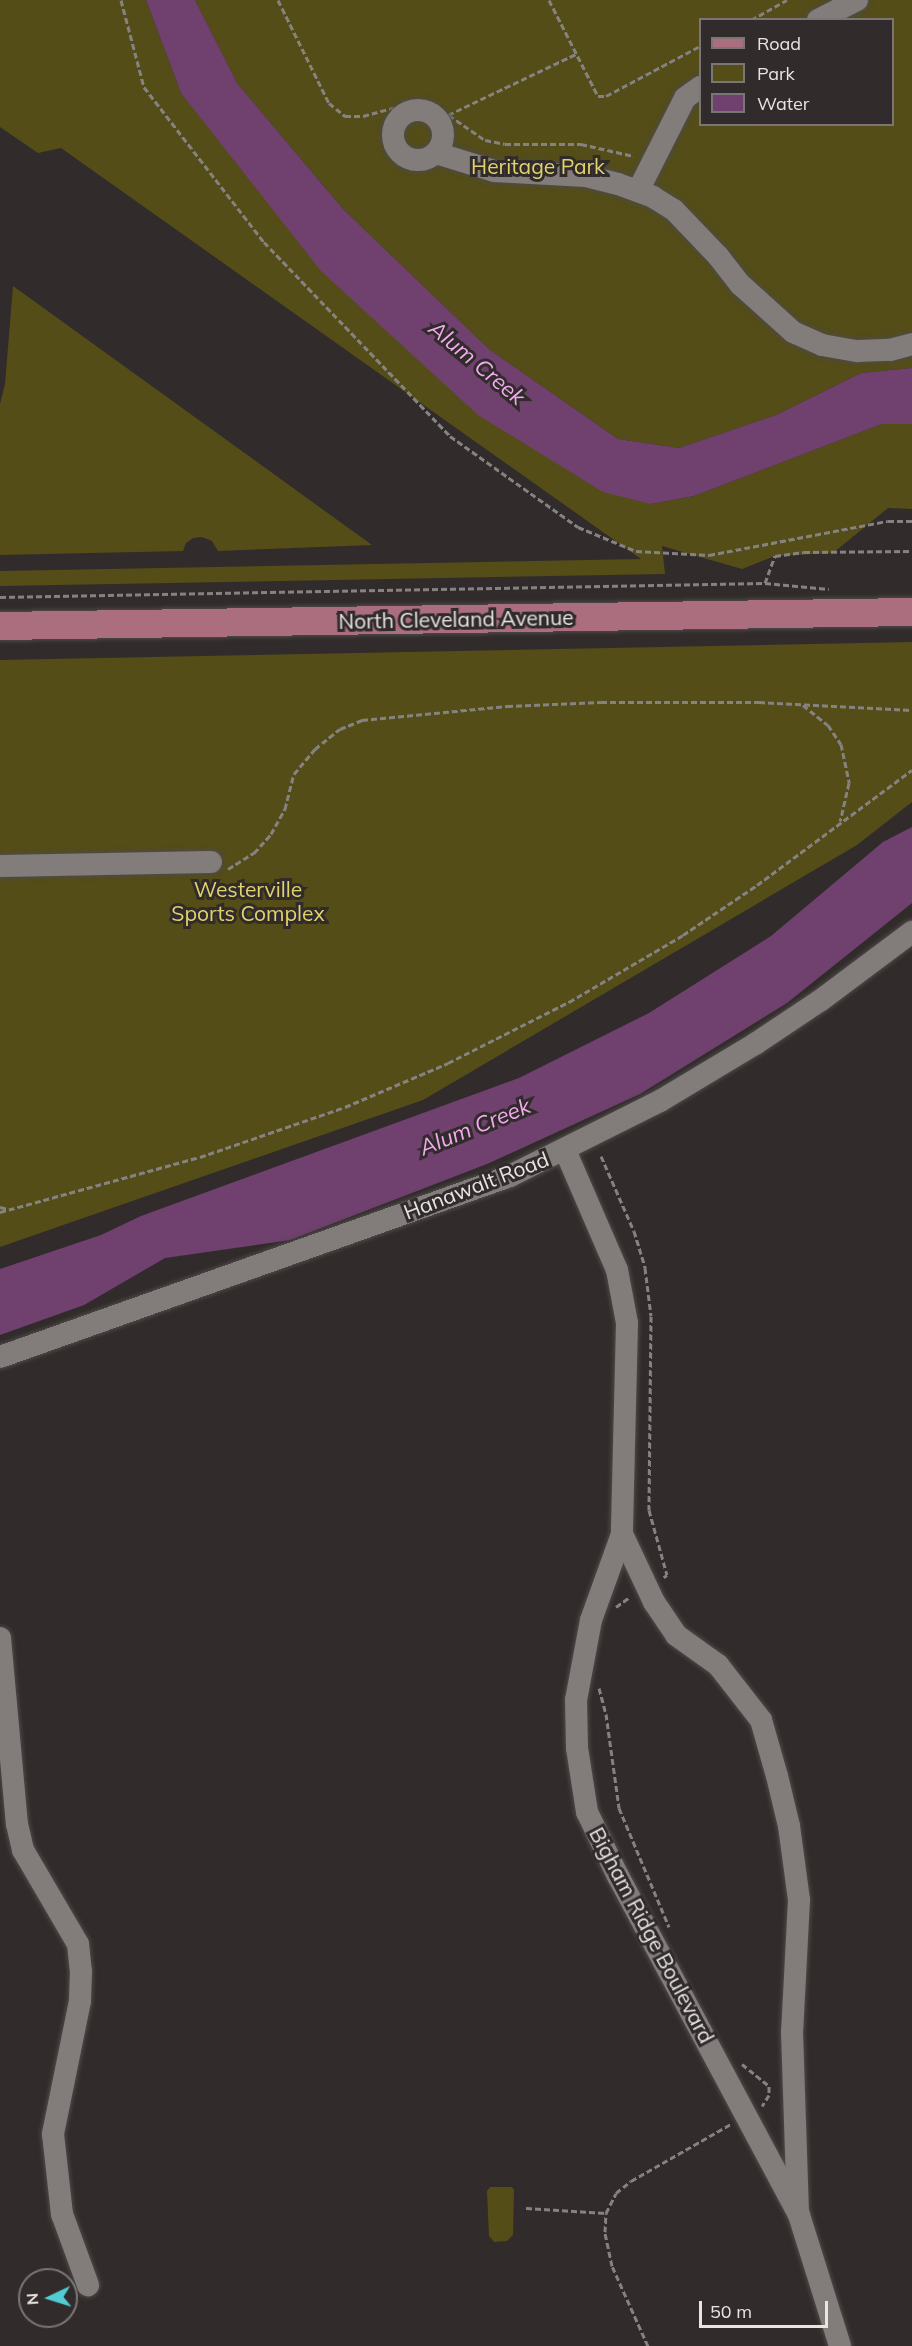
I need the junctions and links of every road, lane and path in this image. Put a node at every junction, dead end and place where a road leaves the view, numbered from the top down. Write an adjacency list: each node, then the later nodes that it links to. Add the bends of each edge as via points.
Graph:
1 (121, 0): 16 (path, via 144,87 264,242 450,436 578,527 636,551 709,555)
2 (278, 0): 11 (path, via 329,104 345,116 363,116 411,103 434,105)
3 (549, 0): 9 (path)
4 (787, 0): 6 (path)
5 (857, 0): 7 (street)
6 (755, 18)
7 (822, 18)
8 (699, 47): 9 (path, via 606,96 598,96)
9 (576, 54): 11 (path)
10 (699, 88): 13 (street, via 686,98)
11 (447, 116): 13 (path, via 485,140 505,144 581,144)
12 (436, 153): 14 (street, via 494,171 586,176)
13 (652, 161): 14 (street)
14 (638, 191): 15 (street, via 674,210 741,285 793,332 822,345 857,351 890,350)
15 (912, 344)
16 (912, 521)
17 (912, 550): 18 (path, via 775,556)
18 (765, 583): 19 (path); 20 (path)
19 (0, 597)
20 (838, 601): 21 (main road, North Cleveland Avenue); 22 (main road, North Cleveland Avenue)
21 (912, 612)
22 (0, 626)
23 (803, 705): 24 (path); 26 (path, via 828,725 841,744 849,783); 28 (path, via 601,702 507,706 362,720 340,729 315,748 294,774 285,809 271,834 254,853 229,869)
24 (912, 710)
25 (912, 770): 26 (path)
26 (840, 823): 32 (path, via 683,935 569,1002 448,1063 345,1107 200,1157)
27 (0, 866): 28 (street)
28 (215, 867)
29 (912, 932): 30 (street, Hanawalt Road, via 755,1044 660,1101)
30 (565, 1150): 34 (street, Hanawalt Road, via 510,1176); 35 (street, Bigham Ridge Boulevard, via 616,1270 627,1323)
31 (0, 1207): 32 (path)
32 (9, 1209): 33 (path)
33 (0, 1212)
34 (0, 1357)
35 (622, 1534): 36 (street, Bigham Ridge Boulevard); 37 (street, Bigham Ridge Boulevard)
36 (641, 1574): 37 (street); 48 (street, Bigham Ridge Boulevard, via 676,1635 718,1665 761,1720 777,1776 800,1900 792,2032)
37 (607, 1575): 49 (street, Bigham Ridge Boulevard, via 591,1620 576,1700 577,1748 587,1812)
38 (631, 1596): 39 (path)
39 (613, 1612)
40 (0, 1638): 53 (street, via 23,1850 78,1944 80,2001 53,2134 62,2214)
41 (598, 1686): 42 (path, via 606,1714 619,1808)
42 (671, 1933)
43 (734, 2058): 44 (path, via 769,2086)
44 (769, 2093): 45 (path); 46 (path)
45 (775, 2093)
46 (760, 2108)
47 (738, 2121): 51 (path, via 631,2181 616,2193)
48 (794, 2128): 49 (street, via 775,2139); 52 (street, Bigham Ridge Boulevard)
49 (757, 2140): 52 (street, Bigham Ridge Boulevard)
50 (526, 2208): 51 (path)
51 (606, 2213): 54 (path, via 605,2232 612,2266)
52 (799, 2215): 55 (street, Bigham Ridge Boulevard)
53 (88, 2285)
54 (648, 2346)
55 (840, 2346)

